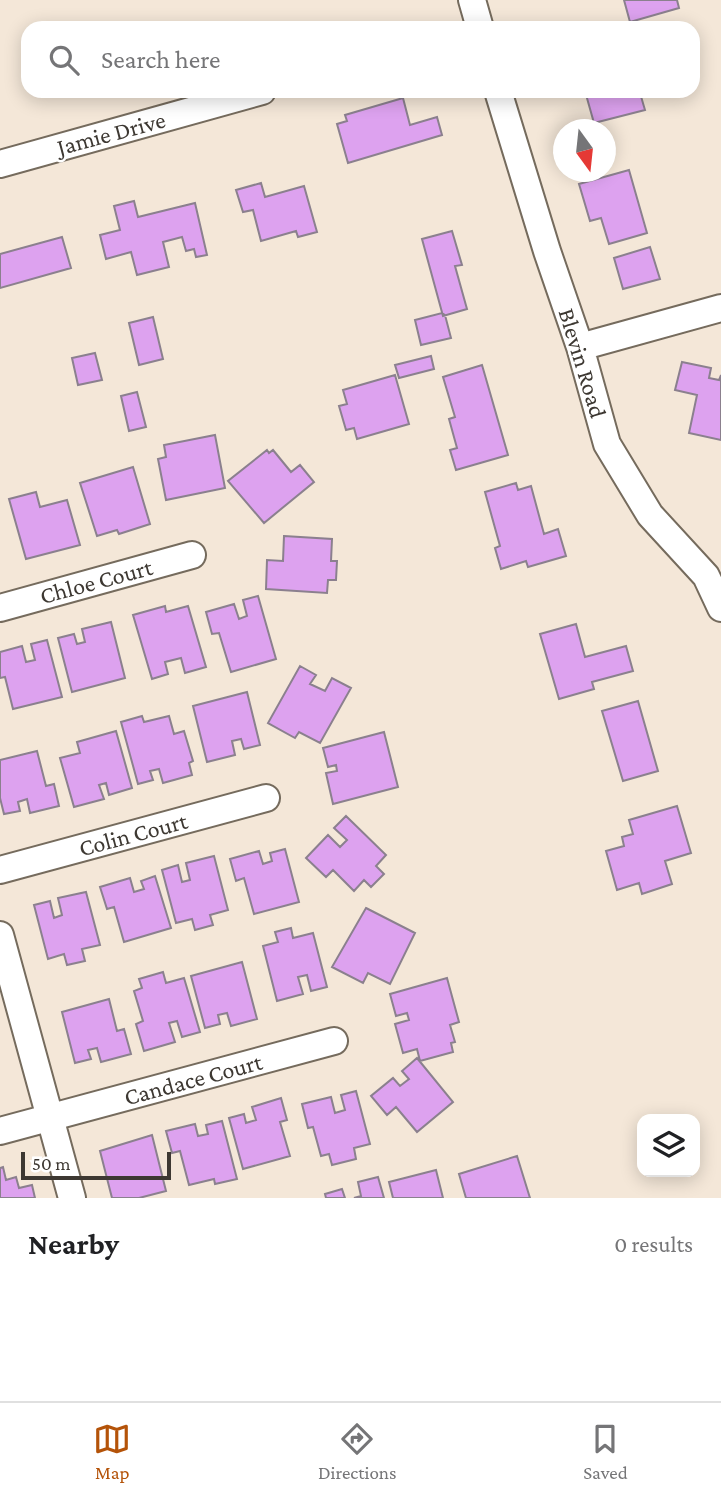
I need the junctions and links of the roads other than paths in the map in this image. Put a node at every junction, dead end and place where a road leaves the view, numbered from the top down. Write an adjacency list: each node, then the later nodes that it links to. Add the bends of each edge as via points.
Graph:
1 (472, 0): 2 (street)
2 (478, 21)
3 (237, 98): 5 (street, Jamie Drive)
4 (500, 98): 7 (street, Blevin Road)
5 (0, 164)
6 (721, 308): 7 (street)
7 (580, 347): 10 (street, Blevin Road, via 607,444 649,515 706,576)
8 (192, 555): 9 (street, Chloe Court)
9 (0, 608)
10 (721, 608)
11 (266, 798): 12 (street, Colin Court)
12 (0, 870)
13 (0, 935): 15 (street)
14 (334, 1041): 15 (street, Candace Court)
15 (51, 1117): 16 (street, Candace Court); 17 (street)
16 (0, 1131)
17 (72, 1198)

